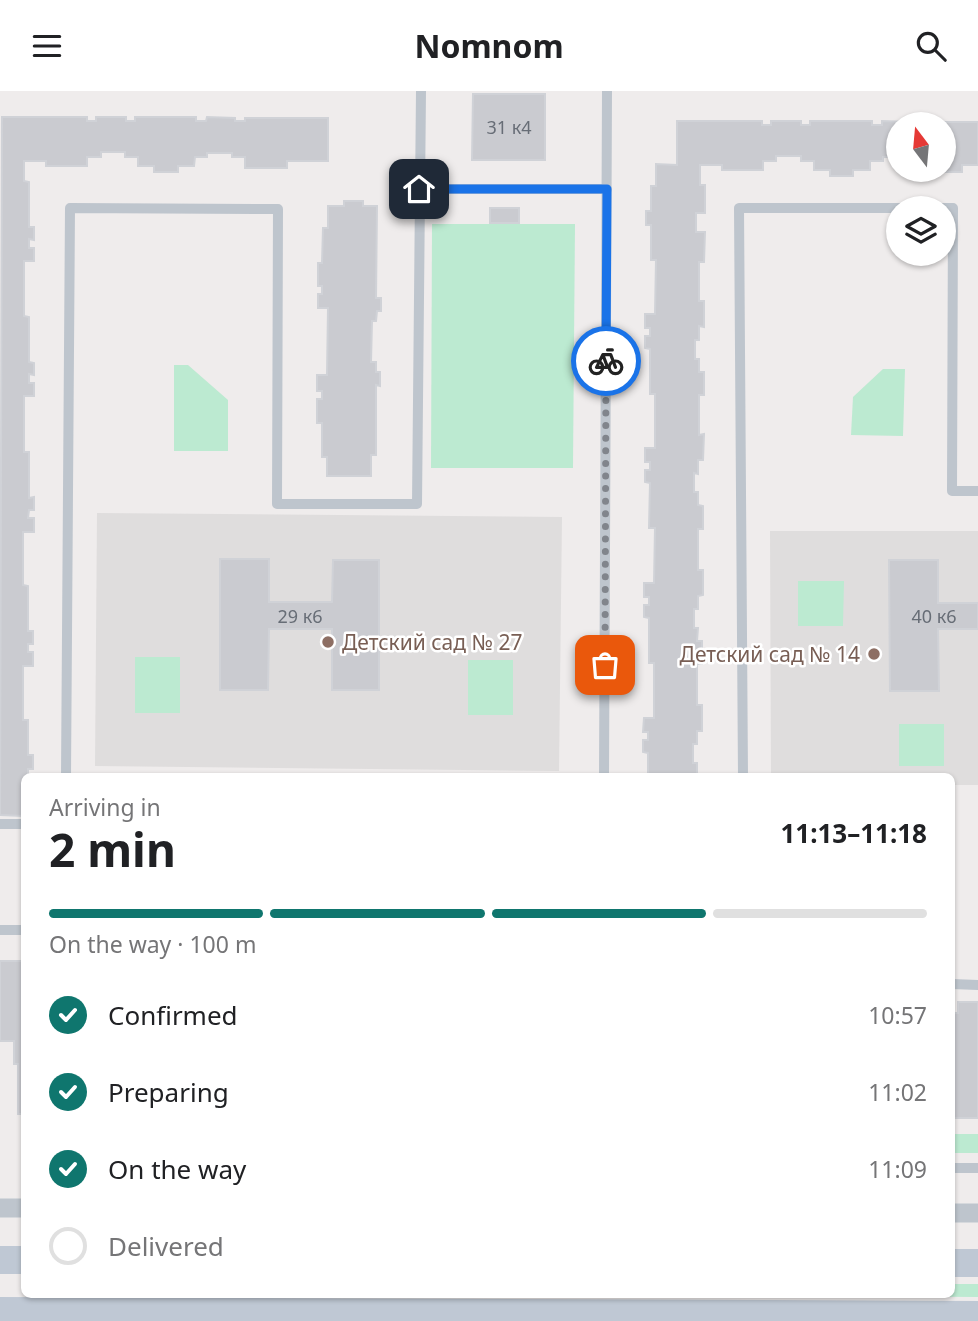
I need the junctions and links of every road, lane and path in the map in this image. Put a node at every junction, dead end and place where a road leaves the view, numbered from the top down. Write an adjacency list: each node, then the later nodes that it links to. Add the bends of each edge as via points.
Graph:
1 (421, 91): 3 (lane)
2 (607, 91): 4 (lane)
3 (419, 189): 4 (lane); 8 (lane, via 417,504 277,504 278,209 70,208)
4 (607, 189): 9 (lane)
5 (886, 208): 10 (lane, via 739,208)
6 (953, 266): 7 (lane, via 952,491)
7 (978, 491)
8 (66, 773)
9 (604, 773)
10 (743, 773)
11 (0, 824): 12 (lane)
12 (21, 824)
13 (0, 930): 14 (lane)
14 (21, 930)
15 (955, 984): 16 (lane)
16 (978, 985)
17 (955, 1168): 18 (lane)
18 (978, 1168)
19 (0, 1208): 20 (street)
20 (21, 1208)
21 (955, 1213): 22 (street)
22 (978, 1213)
23 (0, 1260): 24 (street)
24 (21, 1260)
25 (955, 1263): 26 (street)
26 (978, 1263)
27 (0, 1311): 28 (street)
28 (978, 1315)

